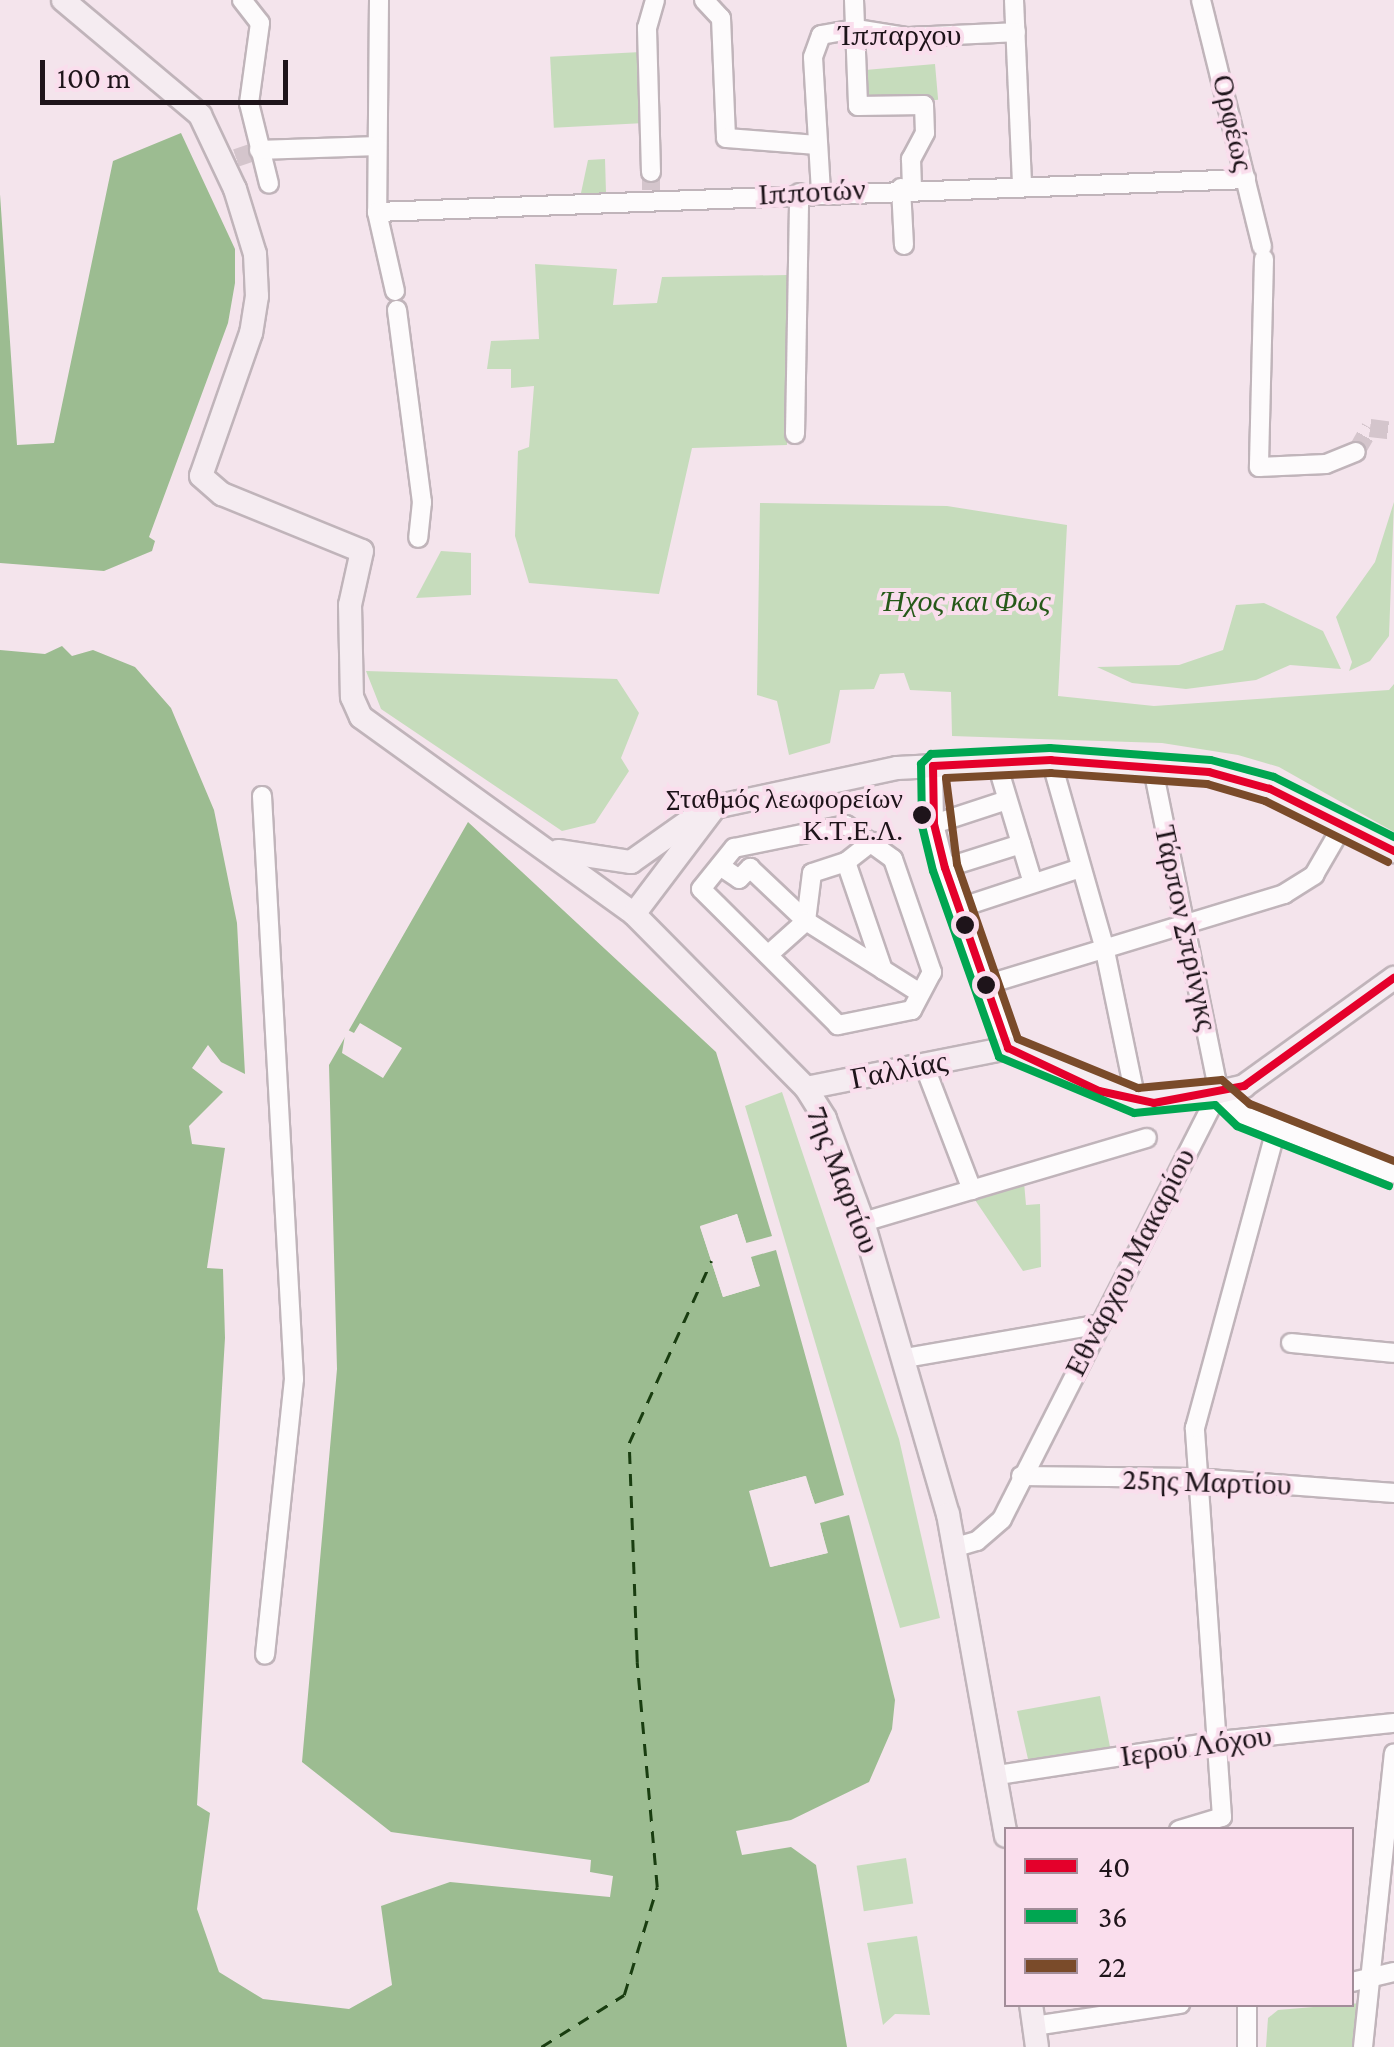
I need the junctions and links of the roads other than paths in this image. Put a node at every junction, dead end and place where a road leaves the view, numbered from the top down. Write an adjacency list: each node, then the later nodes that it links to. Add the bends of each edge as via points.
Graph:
1 (64, 0): 37 (main road, 7ης Μαρτίου, via 200,115 249,228 257,296 251,333 200,476 212,488 362,551 350,604 360,717)
2 (242, 0): 13 (street, via 260,23 249,103)
3 (379, 0): 12 (street)
4 (655, 0): 17 (street, via 647,28)
5 (704, 0): 11 (street, via 722,18 726,138)
6 (854, 0): 9 (street)
7 (1014, 0): 10 (street)
8 (1200, 0): 14 (street, Ορφέως)
9 (856, 30): 10 (street, Ίππαρχου, via 907,37); 11 (street, Ίππαρχου, via 821,35 817,46); 18 (street, via 858,106 924,105 925,133 911,159)
10 (1016, 32): 15 (street)
11 (818, 145): 20 (street, Ίππαρχου)
12 (377, 146): 13 (street); 21 (street)
13 (261, 149): 16 (street)
14 (1246, 179): 15 (street, Ιπποτών); 24 (street, Ορφέως, via 1263,253 1259,467 1326,464)
15 (1022, 183): 18 (street, Ιπποτών)
16 (269, 184)
17 (651, 187): 19 (street, Ιπποτών); 21 (street, Ιπποτών)
18 (907, 188): 20 (street, Ιπποτών); 22 (street)
19 (800, 192): 20 (street, Ιπποτών); 23 (street)
20 (821, 192)
21 (377, 212): 25 (street, via 396,301 422,502)
22 (904, 245)
23 (796, 434)
24 (1356, 452)
25 (418, 538)
26 (1052, 760): 27 (main road); 28 (main road); 42 (street)
27 (997, 764): 29 (main road); 31 (street)
28 (1152, 764): 34 (main road, via 1238,779); 47 (street, Τάρπον Σπρίνγκς)
29 (932, 766): 32 (main road, via 870,771); 33 (street)
30 (262, 796): 72 (street, via 294,1379)
31 (1008, 800): 33 (street); 36 (street)
32 (715, 807): 37 (main road, via 632,862); 45 (main road)
33 (934, 824): 41 (street)
34 (1343, 825): 38 (main road); 47 (street, via 1314,875 1284,894)
35 (871, 844): 39 (street); 40 (street, via 846,825 734,848); 53 (street, via 893,860 932,972)
36 (1020, 844): 41 (street); 43 (street)
37 (551, 849): 45 (main road, 7ης Μαρτίου)
38 (1394, 851)
39 (846, 862): 46 (street, via 812,873); 50 (street)
40 (723, 868): 46 (street, via 739,879 750,868); 49 (street, via 701,889)
41 (946, 868): 44 (street)
42 (1081, 868): 43 (street); 48 (street)
43 (1033, 882): 44 (street)
44 (959, 908): 52 (street)
45 (634, 914): 56 (main road, 7ης Μαρτίου)
46 (806, 921): 49 (street); 50 (street)
47 (1186, 922): 48 (street); 57 (street, Τάρπον Σπρίνγκς)
48 (1104, 946): 52 (street); 58 (street)
49 (770, 953): 53 (street, via 838,1025 912,1010)
50 (883, 970): 53 (street)
51 (1394, 978): 57 (main road, via 1244,1086)
52 (985, 984): 54 (street)
53 (918, 992)
54 (1008, 1048): 55 (main road, Γαλλίας); 58 (main road)
55 (924, 1065): 56 (main road, Γαλλίας); 62 (street)
56 (806, 1088): 63 (main road, 7ης Μαρτίου)
57 (1219, 1092): 58 (main road); 59 (street, via 1244,1115); 64 (street, Εθνάρχου Μακαρίου)
58 (1136, 1100)
59 (1277, 1127): 61 (street); 69 (street, via 1195,1428)
60 (1148, 1138): 62 (street)
61 (1394, 1174)
62 (972, 1190): 63 (street)
63 (864, 1222): 67 (main road, 7ης Μαρτίου)
64 (1096, 1325): 67 (street); 68 (street, Εθνάρχου Μακαρίου)
65 (1291, 1343): 66 (street)
66 (1394, 1353)
67 (905, 1358): 71 (main road, 7ης Μαρτίου)
68 (1021, 1476): 69 (street, 25ης Μαρτίου); 71 (street, Εθνάρχου Μακαρίου, via 994,1529)
69 (1194, 1478): 70 (street, 25ης Μαρτίου); 74 (street)
70 (1394, 1494)
71 (956, 1546): 76 (main road, 7ης Μαρτίου)
72 (265, 1654)
73 (1394, 1723): 74 (street, Ιερού Λόχου)
74 (1219, 1741): 76 (street, Ιερού Λόχου); 78 (street, via 1222,1817)
75 (1394, 1754): 80 (street)
76 (998, 1776): 77 (main road, 7ης Μαρτίου)
77 (1005, 1827)
78 (1189, 1827)
79 (1394, 1972): 80 (street)
80 (1360, 1980): 85 (street)
81 (1160, 2007): 83 (street)
82 (1247, 2007): 84 (street)
83 (1034, 2026)
84 (1246, 2047)
85 (1362, 2047)

